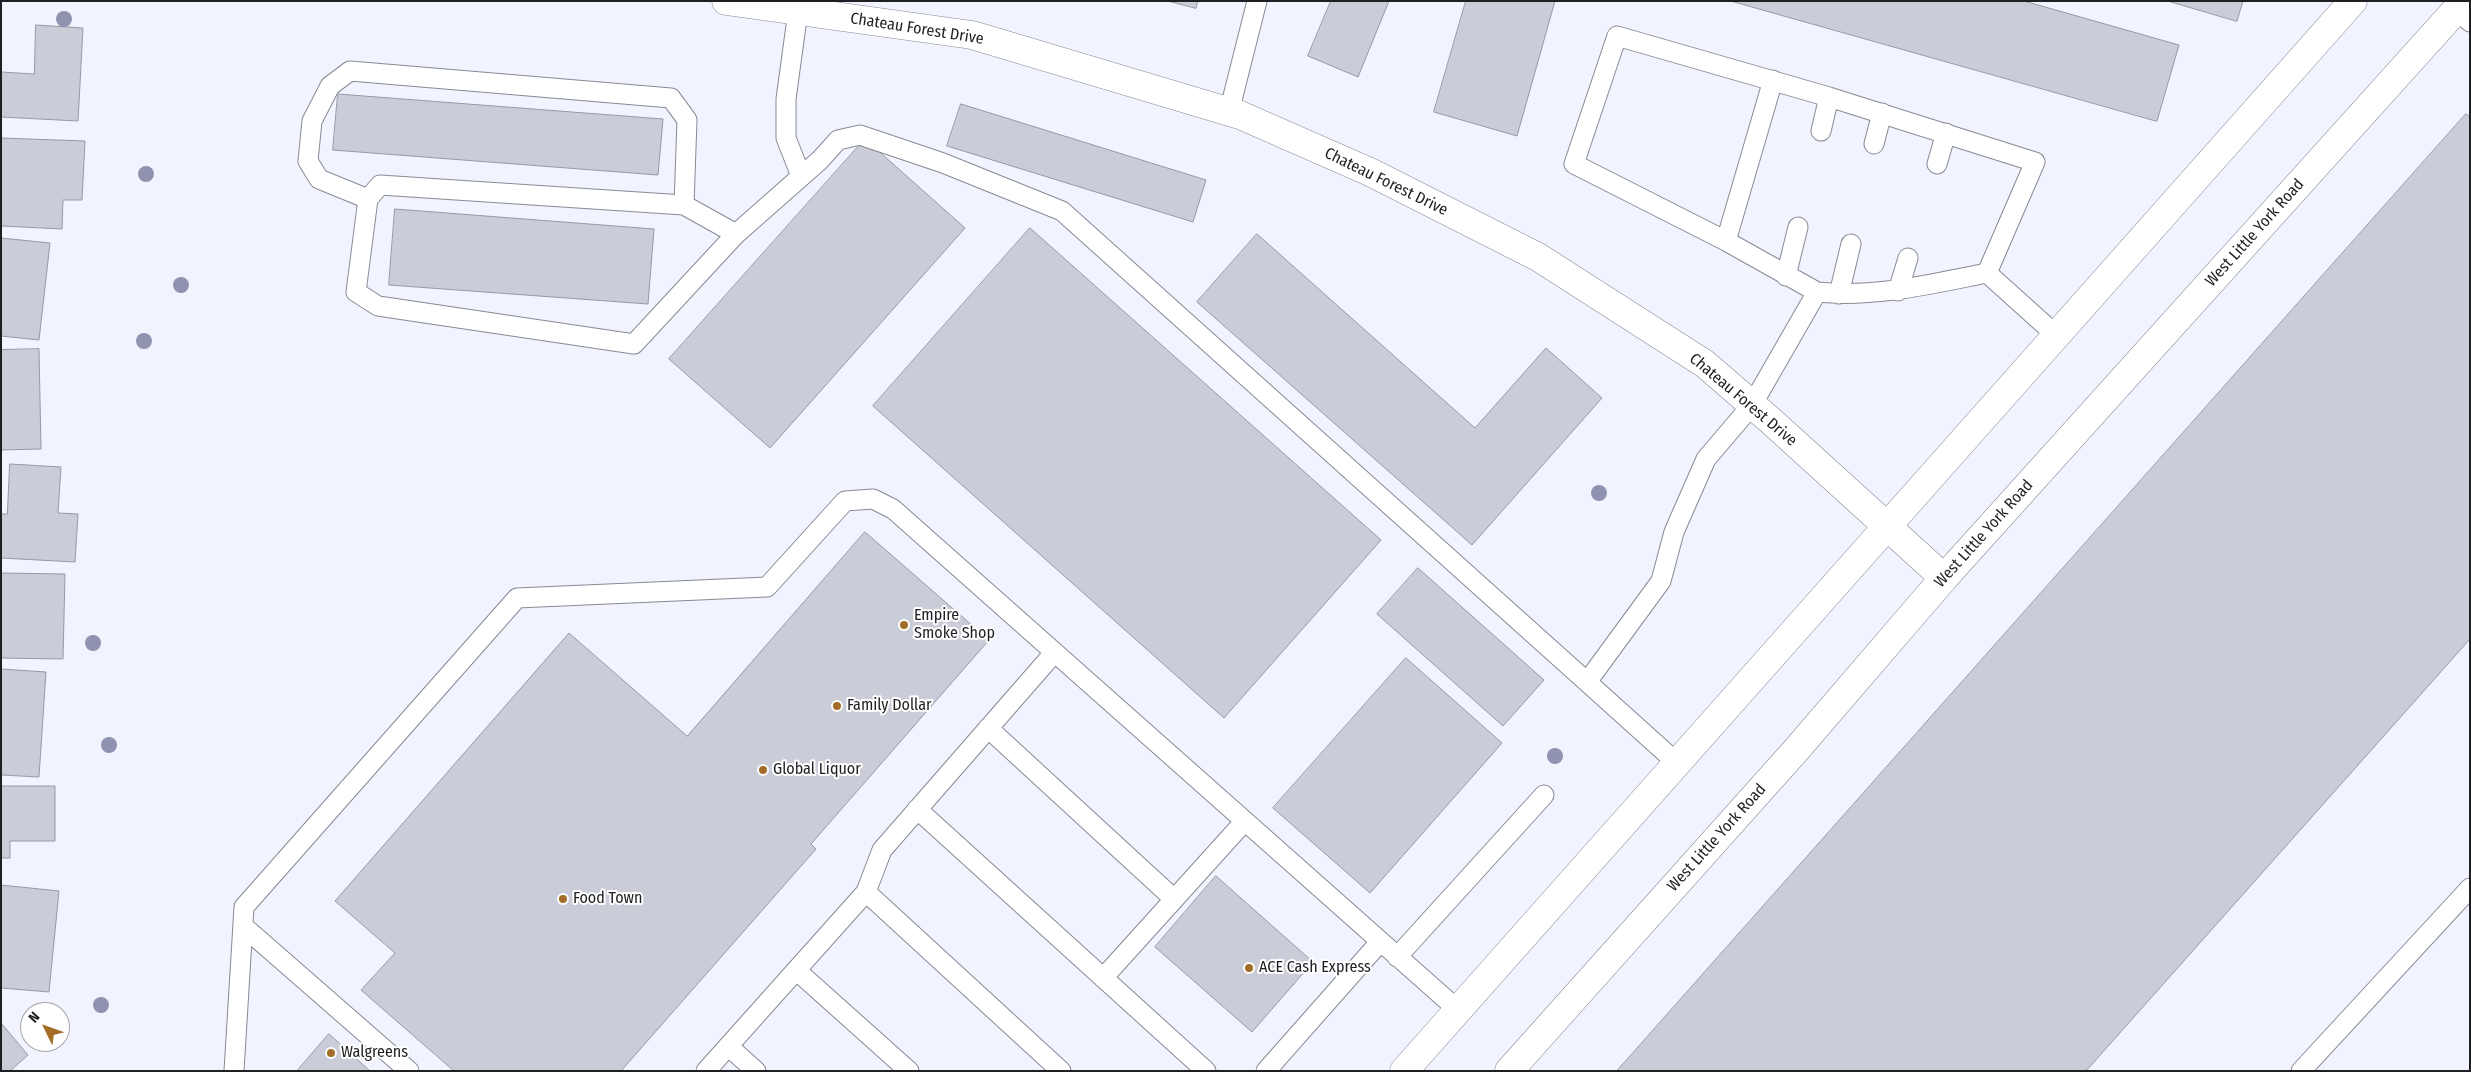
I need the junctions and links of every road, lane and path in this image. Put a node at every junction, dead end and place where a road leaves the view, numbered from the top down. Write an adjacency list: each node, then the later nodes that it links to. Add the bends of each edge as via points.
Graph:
1 (726, 1): 4 (main road, Chateau Forest Drive)
2 (1257, 1): 8 (lane)
3 (2354, 1): 27 (main road)
4 (798, 11): 8 (main road, Chateau Forest Drive, via 972,35); 14 (lane, via 786,99 786,138)
5 (2464, 11): 30 (main road, West Little York Road)
6 (1773, 80): 7 (lane); 19 (lane); 19 (lane, via 1617,36 1574,164)
7 (1829, 96): 9 (lane); 10 (lane)
8 (1229, 112): 28 (main road, Chateau Forest Drive, via 1370,172 1538,257 1705,364)
9 (1882, 113): 11 (lane); 12 (lane)
10 (1821, 131)
11 (1946, 133): 13 (lane); 22 (lane, via 2034,162)
12 (1874, 144)
13 (1937, 164)
14 (802, 176): 18 (lane); 32 (lane, via 838,140 860,134 943,162 1062,211)
15 (368, 199): 16 (lane, via 380,185); 16 (lane, via 320,179 308,161 312,121 330,86 350,71 671,98 687,120); 18 (lane, via 356,292 378,306 634,344)
16 (684, 205): 18 (lane)
17 (1798, 226): 23 (lane)
18 (736, 234)
19 (1726, 241): 23 (lane)
20 (1851, 244): 26 (lane)
21 (1908, 258): 24 (lane)
22 (1987, 273): 24 (lane); 27 (lane)
23 (1786, 276): 25 (lane)
24 (1898, 291): 26 (lane)
25 (1817, 292): 26 (lane); 28 (lane)
26 (1839, 294)
27 (2056, 336): 29 (main road)
28 (1752, 405): 29 (main road, Chateau Forest Drive); 32 (lane, via 1706,459 1674,532 1661,582)
29 (1888, 527): 30 (main road, Chateau Forest Drive); 34 (main road)
30 (1944, 578): 57 (main road, West Little York Road)
31 (1054, 653): 33 (lane); 37 (lane); 41 (lane, via 893,509 873,499 845,501 767,587 517,598 244,906)
32 (1587, 682): 34 (lane)
33 (988, 728): 36 (lane); 40 (lane)
34 (1677, 763): 46 (main road)
35 (1544, 795): 43 (lane)
36 (917, 809): 39 (lane, via 882,850); 45 (lane)
37 (1244, 822): 40 (lane); 42 (lane)
38 (2470, 888): 58 (lane)
39 (866, 892): 44 (lane); 53 (lane)
40 (1174, 899): 45 (lane)
41 (243, 926): 48 (lane); 49 (lane)
42 (1380, 942): 43 (lane); 55 (lane)
43 (1397, 957): 46 (lane)
44 (796, 970): 47 (lane); 52 (lane)
45 (1103, 978): 54 (lane)
46 (1458, 1010): 56 (main road)
47 (728, 1046): 50 (lane); 51 (lane)
48 (234, 1071)
49 (410, 1071)
50 (706, 1071)
51 (756, 1071)
52 (909, 1071)
53 (1061, 1071)
54 (1206, 1071)
55 (1266, 1071)
56 (1404, 1071)
57 (1509, 1071)
58 (2301, 1071)

